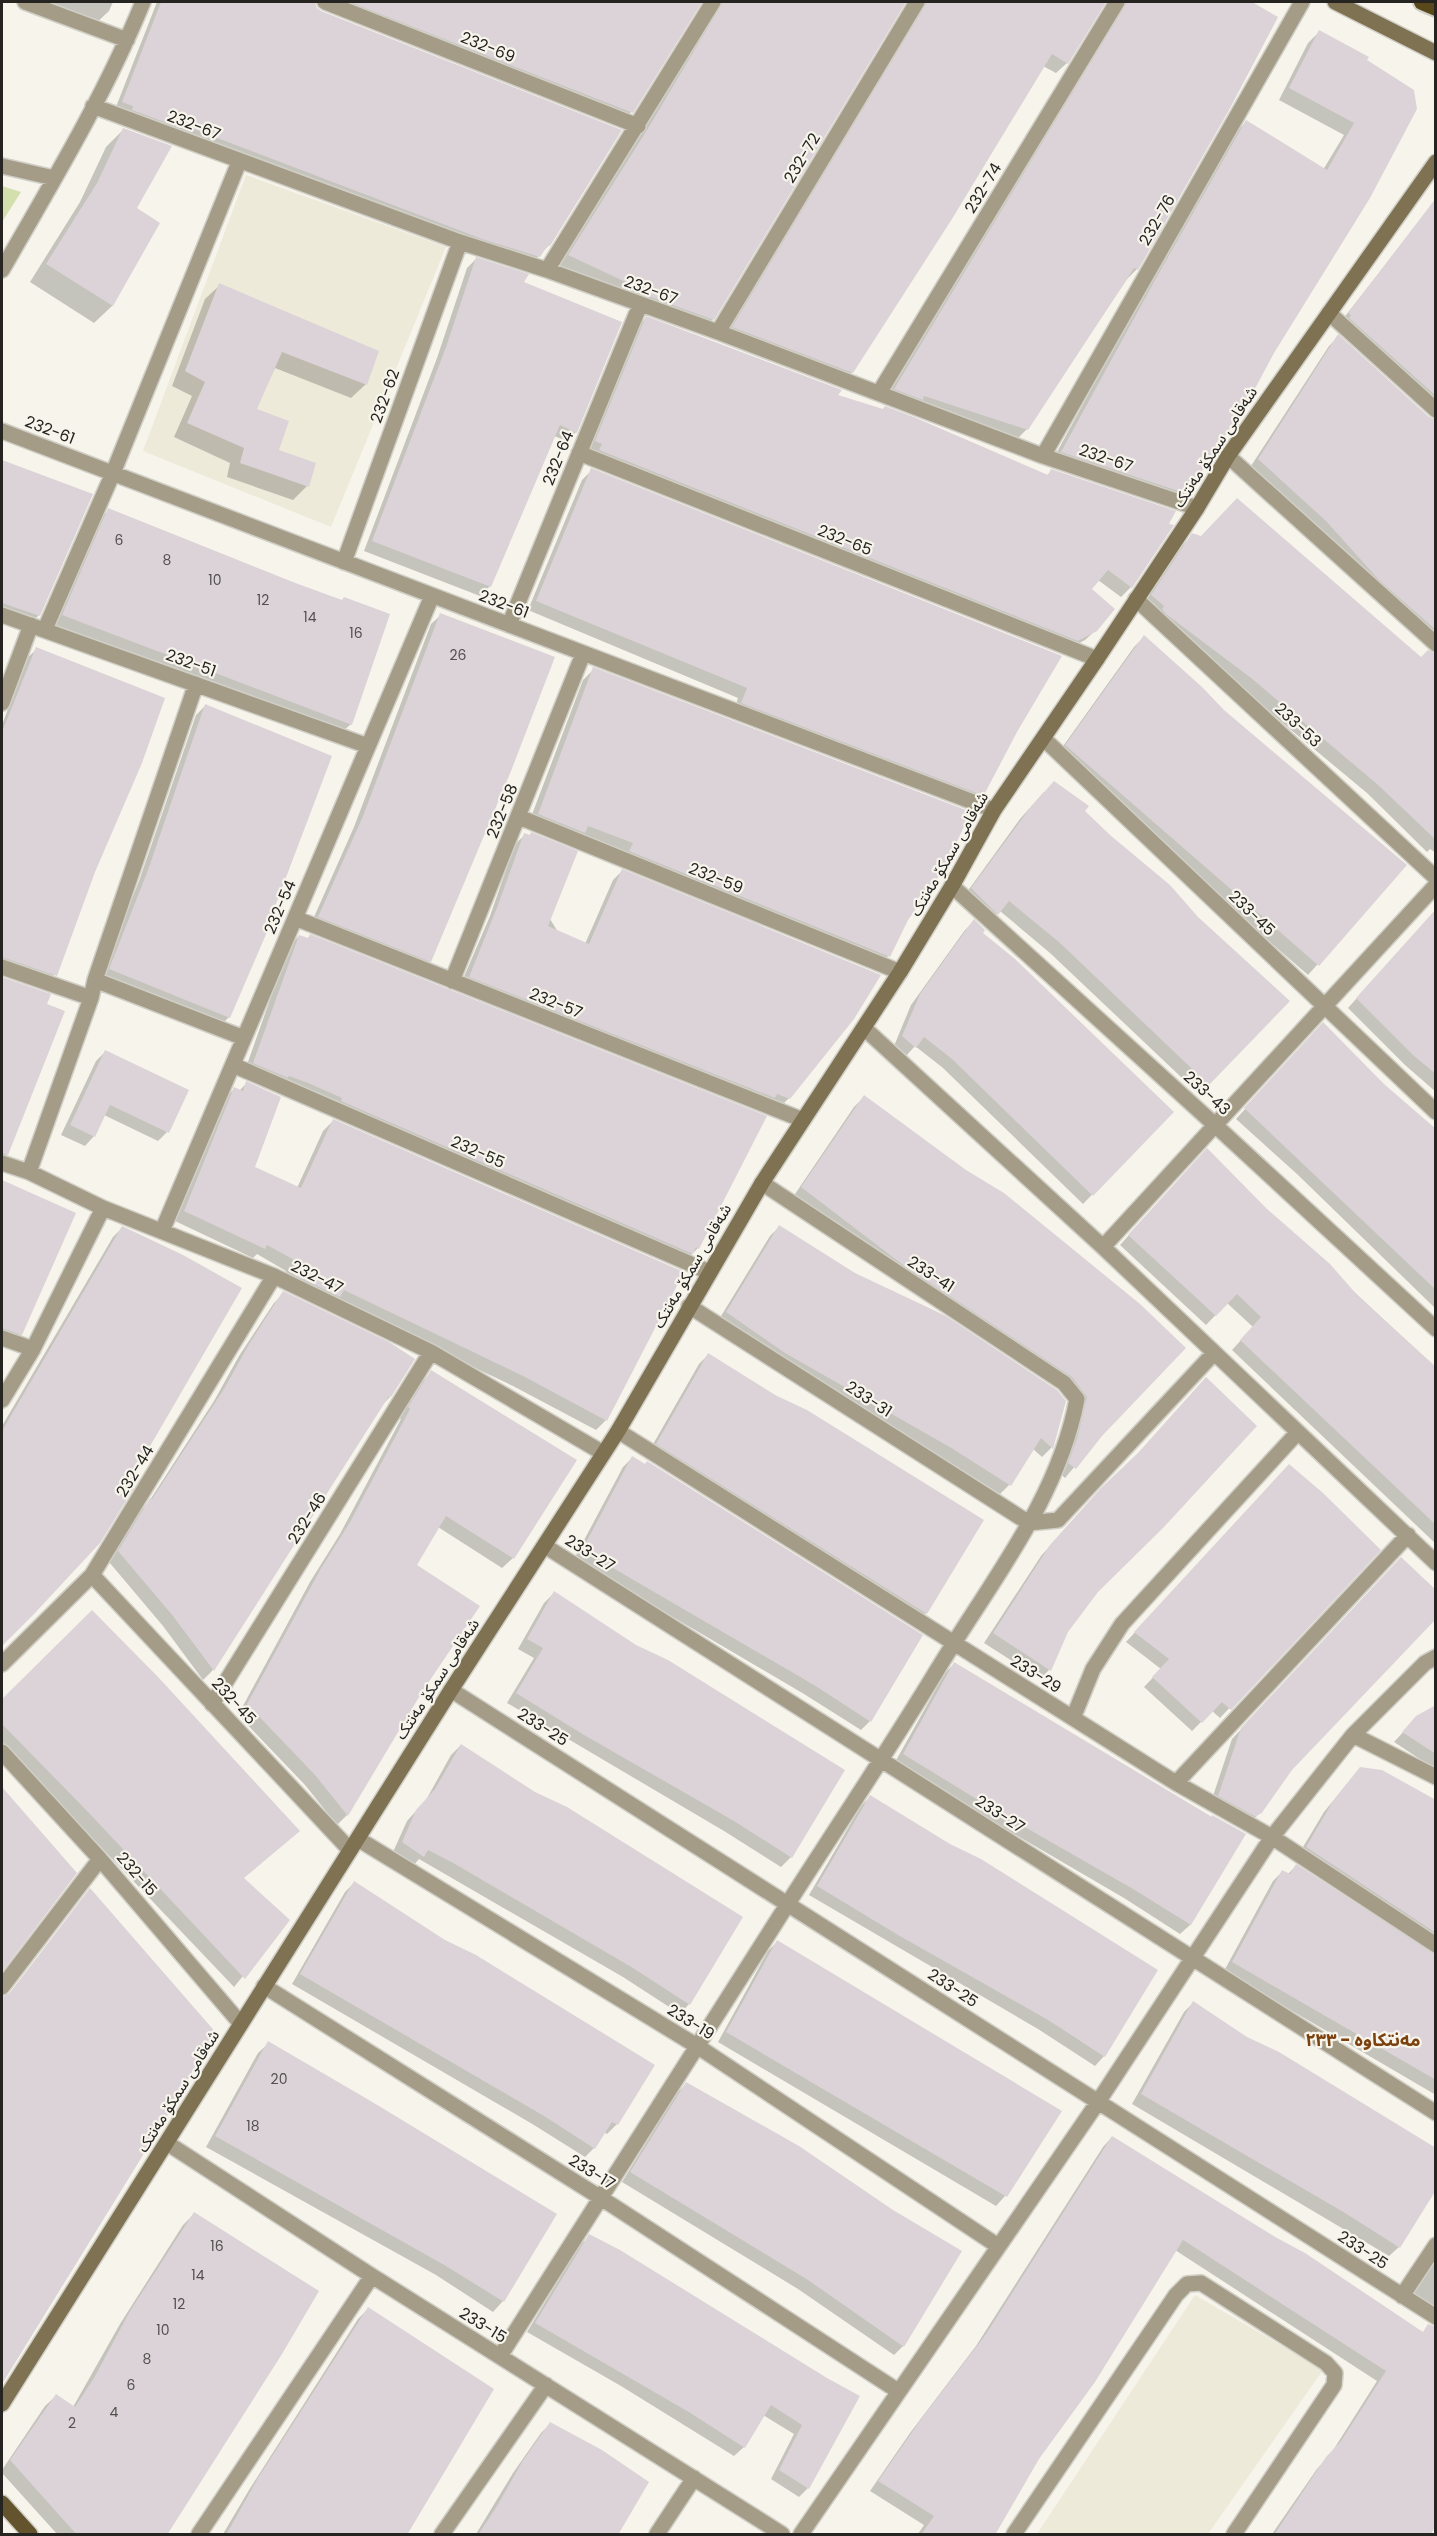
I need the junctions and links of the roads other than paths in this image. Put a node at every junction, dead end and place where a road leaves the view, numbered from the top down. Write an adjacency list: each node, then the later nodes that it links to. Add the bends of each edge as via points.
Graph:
1 (25, 2): 11 (street)
2 (143, 2): 11 (street)
3 (325, 2): 14 (street, 232-69)
4 (713, 2): 14 (street)
5 (917, 2): 24 (street, 232-72)
6 (1117, 2): 25 (street, 232-74)
7 (1302, 2): 29 (street, 232-76)
8 (1335, 2): 12 (main road)
9 (1422, 2): 10 (highway)
10 (1436, 8)
11 (127, 40): 13 (street)
12 (1436, 53)
13 (93, 106): 15 (street, 232-67); 18 (street)
14 (638, 126): 21 (street)
15 (239, 162): 19 (street, 232-67); 31 (street)
16 (1436, 162): 23 (main road, شەقامی سمکۆ مەنتک)
17 (2, 166): 18 (street)
18 (54, 178): 20 (street)
19 (460, 242): 21 (street, 232-67); 33 (street, 232-62)
20 (2, 270)
21 (548, 270): 22 (street, 232-67)
22 (640, 305): 24 (street, 232-67); 28 (street, 232-64)
23 (1329, 313): 26 (street); 30 (main road, شەقامی سمکۆ مەنتک)
24 (718, 333): 25 (street, 232-67)
25 (879, 393): 29 (street, 232-67)
26 (1436, 410)
27 (2, 431): 31 (street, 232-61)
28 (579, 453): 37 (street, 232-64); 41 (street, 232-65)
29 (1043, 456): 32 (street, 232-67)
30 (1228, 456): 32 (main road, شەقامی سمکۆ مەنتک); 39 (street)
31 (113, 474): 33 (street, 232-61); 38 (street)
32 (1197, 508): 35 (main road, شەقامی سمکۆ مەنتک)
33 (344, 562): 34 (street, 232-61)
34 (432, 596): 37 (street, 232-61); 45 (street, 232-54)
35 (1136, 599): 41 (main road, شەقامی سمکۆ مەنتک); 48 (street, 233-53)
36 (2, 615): 38 (street, 232-51)
37 (509, 625): 40 (street, 232-61)
38 (38, 627): 42 (street, 232-51); 43 (street)
39 (1436, 644)
40 (583, 654): 46 (street, 232-61); 47 (street, 232-58)
41 (1097, 659): 44 (main road, شەقامی سمکۆ مەنتک)
42 (196, 684): 45 (street, 232-51); 54 (street)
43 (2, 703)
44 (1044, 739): 46 (main road, شەقامی سمکۆ مەنتک); 57 (street, 233-45)
45 (368, 746): 51 (street, 232-54)
46 (994, 810): 50 (main road, شەقامی سمکۆ مەنتک)
47 (519, 817): 53 (street, 232-59); 55 (street, 232-58)
48 (1436, 878)
49 (1436, 885): 57 (street)
50 (952, 886): 53 (main road, شەقامی سمکۆ مەنتک); 63 (street, 233-43)
51 (295, 918): 55 (street, 232-57); 59 (street, 232-54)
52 (2, 967): 56 (street)
53 (900, 972): 58 (main road, شەقامی سمکۆ مەنتک)
54 (95, 980): 56 (street); 59 (street)
55 (452, 981): 62 (street, 232-57)
56 (91, 998): 65 (street)
57 (1324, 1006): 61 (street, 233-45); 63 (street)
58 (864, 1028): 62 (main road, شەقامی سمکۆ مەنتک); 69 (street)
59 (244, 1038): 60 (street, 232-54)
60 (233, 1065): 68 (street, 232-54); 70 (street, 232-55)
61 (1436, 1112)
62 (803, 1120): 66 (main road, شەقامی سمکۆ مەنتک)
63 (1215, 1125): 69 (street); 73 (street, 233-43)
64 (2, 1163): 65 (street, 232-47)
65 (29, 1172): 67 (street, 232-47)
66 (762, 1183): 70 (main road, شەقامی سمکۆ مەنتک); 82 (street, 233-41, via 1064,1383 1077,1399 1061,1456)
67 (103, 1208): 68 (street, 232-47); 75 (street)
68 (162, 1231): 71 (street, 232-47)
69 (1103, 1247): 77 (street)
70 (709, 1272): 72 (main road, شەقامی سمکۆ مەنتک)
71 (274, 1276): 76 (street, 232-47); 86 (street, 232-44)
72 (689, 1306): 79 (main road, شەقامی سمکۆ مەنتک); 82 (street, 233-31)
73 (1436, 1329)
74 (2, 1338): 75 (street)
75 (33, 1348): 78 (street)
76 (432, 1352): 81 (street, 232-47); 91 (street, 232-46)
77 (1214, 1353): 80 (street); 82 (street, via 1058,1520)
78 (2, 1400)
79 (618, 1431): 81 (main road, شەقامی سمکۆ مەنتک); 87 (street, 233-29)
80 (1298, 1432): 83 (street); 92 (street, via 1122,1624 1093,1669)
81 (603, 1453): 84 (main road, شەقامی سمکۆ مەنتک)
82 (1029, 1523): 87 (street)
83 (1408, 1536): 85 (street); 97 (street)
84 (546, 1546): 90 (main road, شەقامی سمکۆ مەنتک); 95 (street, 233-27)
85 (1436, 1563)
86 (92, 1575): 89 (street, 232-44); 91 (street, 232-45)
87 (953, 1643): 92 (street, 233-29); 95 (street)
88 (1436, 1657): 93 (street, via 1425,1663)
89 (2, 1664)
90 (451, 1690): 99 (main road, شەقامی سمکۆ مەنتک); 101 (street, 233-25)
91 (212, 1704): 99 (street, 232-45)
92 (1073, 1718): 97 (street, 233-29)
93 (1353, 1735): 96 (street); 98 (street)
94 (2, 1752): 100 (street, 232-15)
95 (883, 1760): 101 (street); 103 (street, 233-27)
96 (1436, 1777)
97 (1176, 1783): 98 (street, 233-29)
98 (1272, 1837): 102 (street, 233-29); 103 (street)
99 (354, 1845): 104 (main road, شەقامی سمکۆ مەنتک); 107 (street, 233-19)
100 (100, 1859): 105 (street); 106 (street, 232-15)
101 (788, 1903): 107 (street); 108 (street, 233-25)
102 (1436, 1945)
103 (1192, 1959): 108 (street); 109 (street, 233-27)
104 (264, 1986): 106 (main road, شەقامی سمکۆ مەنتک); 111 (street, 233-17)
105 (2, 1987)
106 (241, 2024): 110 (main road, شەقامی سمکۆ مەنتک)
107 (697, 2046): 111 (street); 113 (street, 233-19)
108 (1098, 2102): 113 (street); 115 (street, 233-25)
109 (1436, 2113)
110 (167, 2143): 114 (street, 233-15); 120 (main road, شەقامی سمکۆ مەنتک)
111 (601, 2198): 117 (street); 119 (street, 233-17)
112 (1436, 2245): 115 (street)
113 (998, 2246): 119 (street)
114 (372, 2276): 117 (street, 233-15); 124 (street)
115 (1402, 2296): 116 (street, 233-25)
116 (1436, 2317)
117 (500, 2356): 118 (street, 233-15)
118 (546, 2385): 121 (street, 233-15); 125 (street)
119 (898, 2391): 128 (street)
120 (2, 2404)
121 (694, 2478): 126 (street); 127 (street, 233-15)
122 (2, 2503): 123 (main road)
123 (30, 2535)
124 (199, 2535)
125 (442, 2535)
126 (657, 2535)
127 (782, 2535)
128 (801, 2535)
129 (1014, 2535): 130 (street, via 1176,2295 1187,2284 1201,2283 1326,2363 1335,2373 1334,2385)
130 (1234, 2535)

